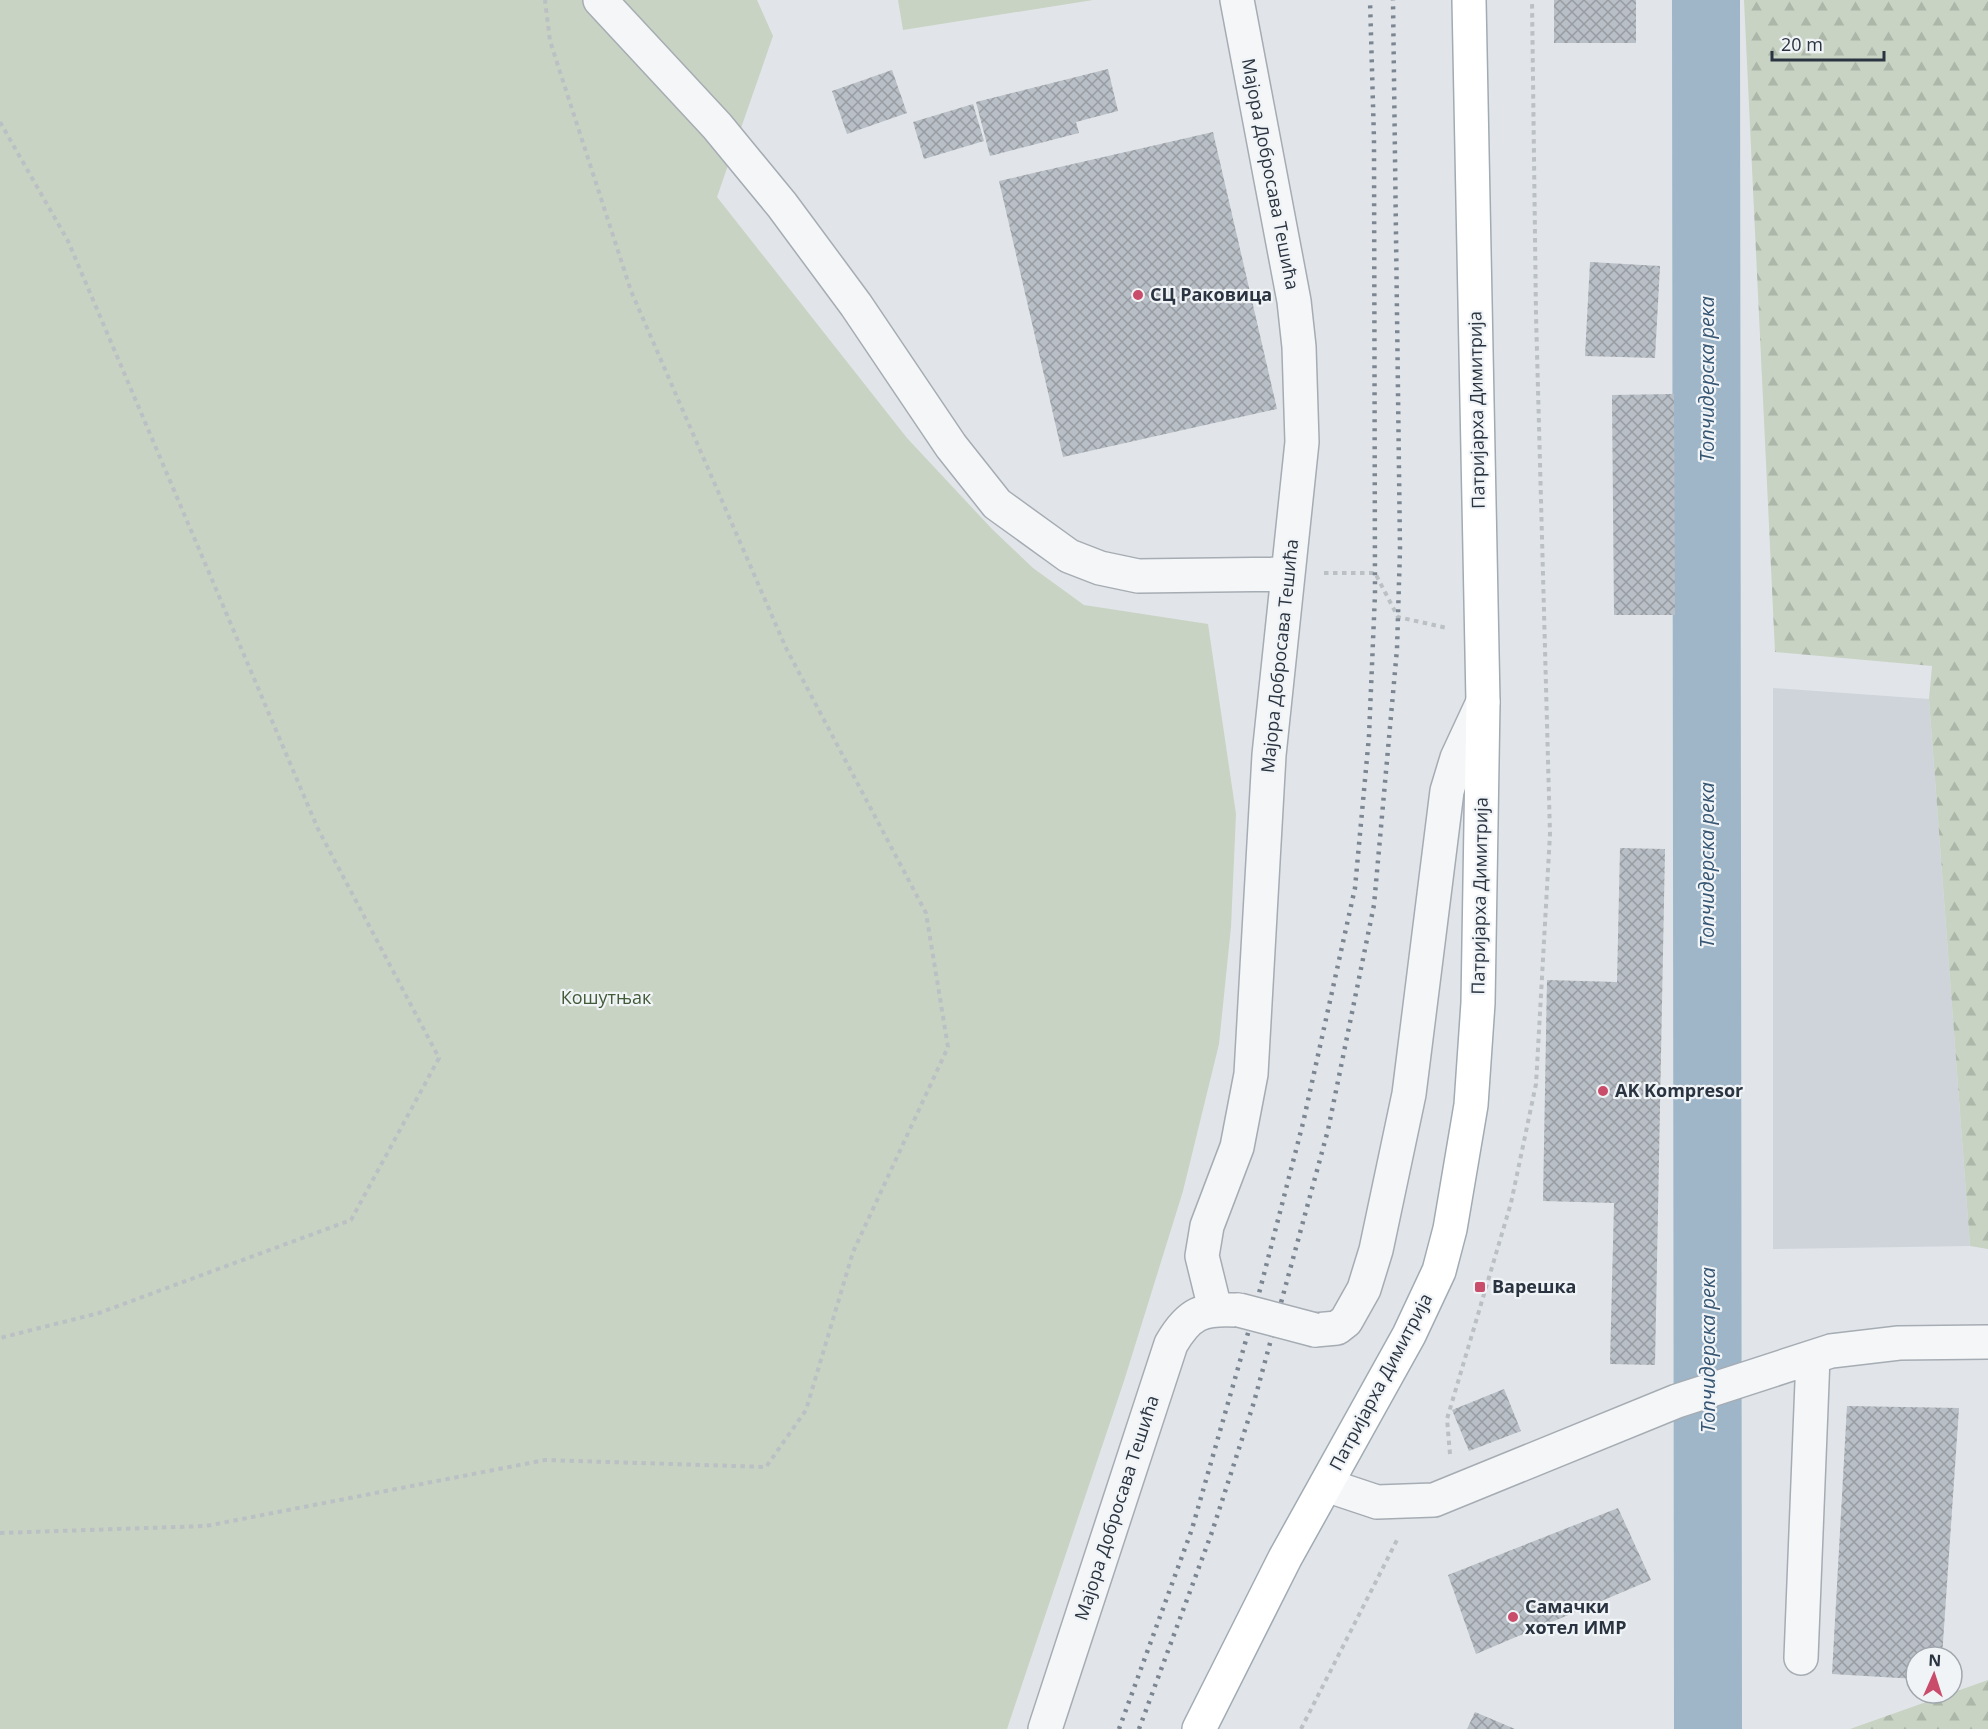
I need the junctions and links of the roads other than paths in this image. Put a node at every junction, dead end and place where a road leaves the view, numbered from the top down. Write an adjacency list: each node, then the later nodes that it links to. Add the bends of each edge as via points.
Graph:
1 (600, 0): 4 (street, via 717,126 782,205 856,305 951,446 997,504 1070,556 1100,568 1138,576)
2 (1237, 0): 4 (street, Мајора Добросава Тешића, via 1294,301 1299,347 1302,442)
3 (1469, 0): 5 (main road, Патријарха Димитрија)
4 (1288, 574): 6 (street, Мајора Добросава Тешића, via 1269,755 1251,1074 1237,1148 1207,1226 1202,1256)
5 (1483, 702): 6 (street, bridge, via 1456,758 1447,791 1409,1094 1376,1250 1354,1310 1337,1328 1315,1330); 9 (main road, Патријарха Димитрија, via 1478,1003 1471,1105 1450,1229 1439,1271 1409,1335)
6 (1227, 1309): 11 (street, Мајора Добросава Тешића, via 1198,1313 1182,1325 1171,1344)
7 (1988, 1342): 8 (street, via 1899,1343)
8 (1812, 1357): 9 (street, via 1677,1401 1434,1500 1377,1502); 10 (street)
9 (1326, 1485): 12 (main road, Патријарха Димитрија)
10 (1801, 1658)
11 (1045, 1729)
12 (1199, 1729)

